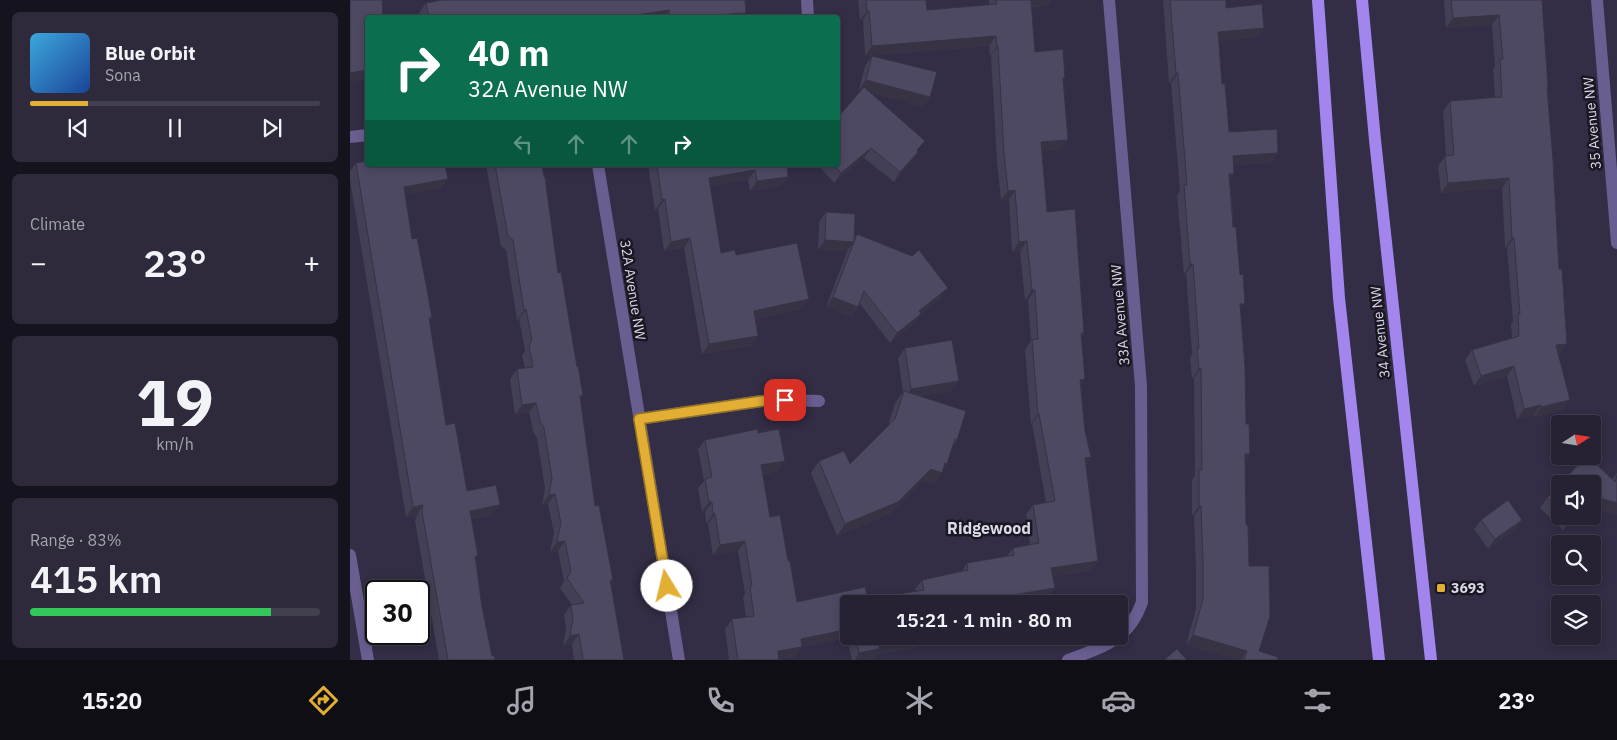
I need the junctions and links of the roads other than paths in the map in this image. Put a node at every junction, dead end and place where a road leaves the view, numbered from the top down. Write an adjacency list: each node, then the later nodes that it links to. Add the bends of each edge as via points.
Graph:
1 (807, 0): 6 (street)
2 (1109, 0): 16 (street, 33A Avenue NW, via 1141,386 1142,602 1132,625 1118,638)
3 (1318, 0): 17 (main road, via 1339,298)
4 (1362, 0): 18 (main road, 34 Avenue NW)
5 (1597, 0): 10 (street, 35 Avenue NW)
6 (808, 15)
7 (365, 136): 8 (street)
8 (350, 138)
9 (598, 167): 12 (street, 32A Avenue NW)
10 (1617, 243)
11 (819, 401): 12 (street, via 762,401)
12 (639, 419): 15 (street, 32A Avenue NW)
13 (350, 554): 14 (street)
14 (368, 660)
15 (679, 660)
16 (1068, 660)
17 (1379, 660)
18 (1431, 660)

